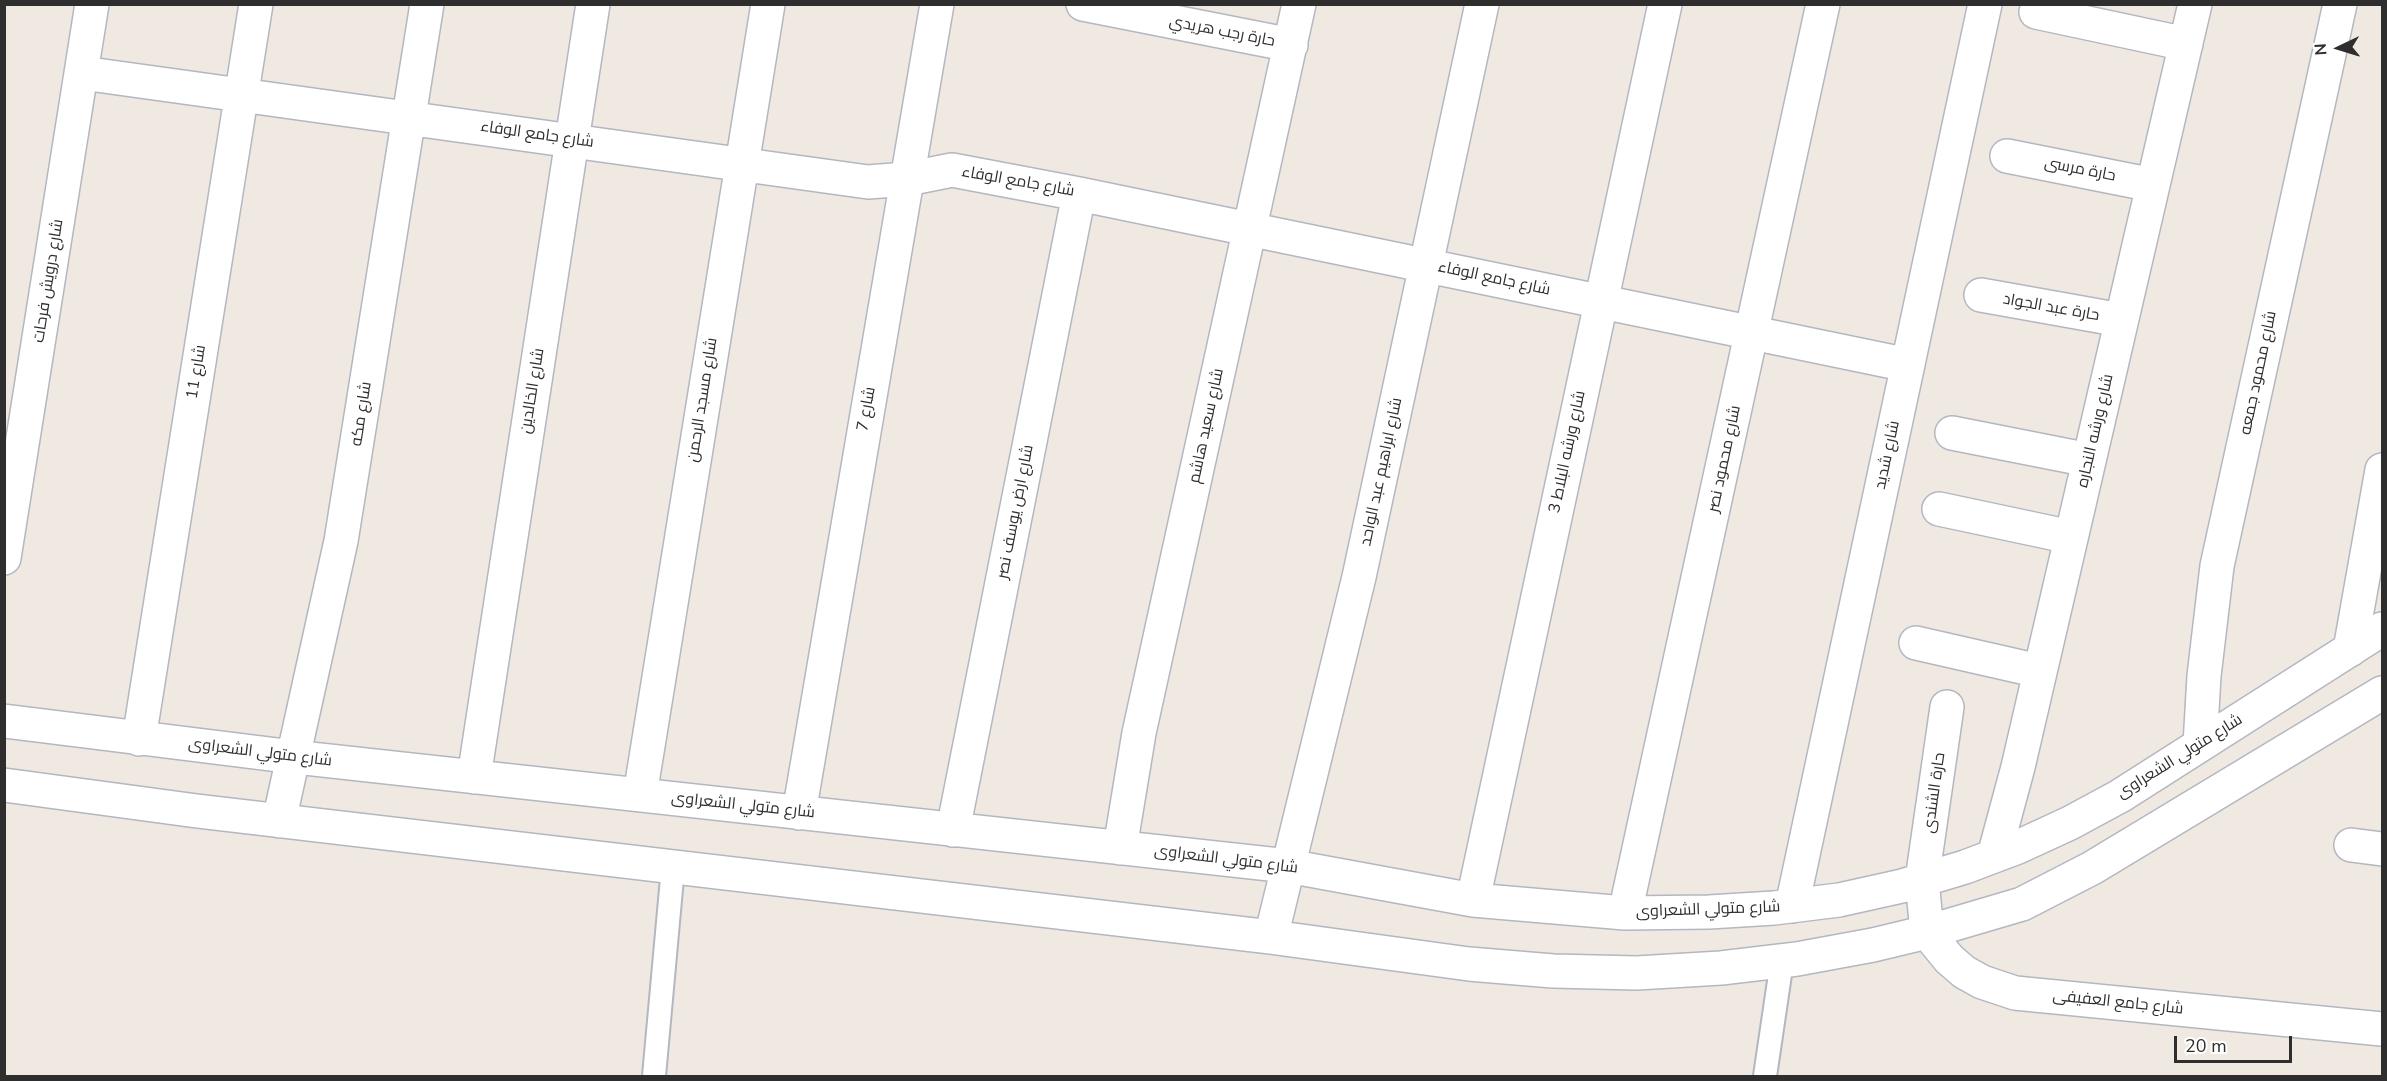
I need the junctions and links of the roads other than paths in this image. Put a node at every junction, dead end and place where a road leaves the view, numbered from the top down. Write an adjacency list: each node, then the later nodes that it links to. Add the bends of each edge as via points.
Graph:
1 (93, 4): 18 (street, شارع درويش فرحات)
2 (256, 4): 19 (street, شارع 11)
3 (427, 4): 20 (street, شارع مكه)
4 (593, 4): 21 (street, شارع الخالدين)
5 (768, 4): 23 (street, شارع مسجد الرحمن)
6 (937, 4): 24 (street, شارع 7)
7 (1083, 4): 17 (street, حارة رجب هريدي)
8 (1299, 4): 17 (street, شارع سعيد هاشم)
9 (1482, 4): 28 (street, شارع ابراهيم عبد الواحد)
10 (1665, 4): 30 (street, شارع ورشه البلاط 3)
11 (1823, 4): 32 (street, شارع محمود نصر)
12 (1985, 4): 33 (street, شارع شديد)
13 (2195, 4): 16 (street, شارع ورشه النجاره)
14 (2340, 4): 48 (street, شارع محمود جمعه, via 2217,566)
15 (2036, 12): 16 (street)
16 (2186, 44): 25 (street, شارع ورشه النجاره)
17 (1290, 45): 27 (street, شارع سعيد هاشم)
18 (82, 73): 19 (street, شارع جامع الوفاء); 39 (street, شارع درويش فرحات)
19 (241, 94): 20 (street, شارع جامع الوفاء); 47 (street, شارع 11)
20 (409, 118): 21 (street, شارع جامع الوفاء); 49 (street, شارع مكه, via 341,542)
21 (572, 140): 23 (street, شارع جامع الوفاء); 50 (street, شارع الخالدين)
22 (2007, 156): 25 (street, حارة مرسى)
23 (741, 163): 24 (street, شارع جامع الوفاء, via 868,182); 52 (street, شارع مسجد الرحمن)
24 (907, 179): 26 (street, شارع جامع الوفاء, via 952,170); 53 (street, شارع 7)
25 (2153, 185): 31 (street, شارع ورشه النجاره)
26 (1079, 194): 27 (street, شارع جامع الوفاء); 55 (street, شارع ارض يوسف نصر)
27 (1250, 229): 28 (street, شارع جامع الوفاء); 56 (street, شارع سعيد هاشم, via 1139,733)
28 (1426, 265): 30 (street, شارع جامع الوفاء); 59 (street, شارع ابراهيم عبد الواحد, via 1359,577)
29 (1981, 295): 31 (street, حارة عبد الجواد)
30 (1600, 302): 32 (street, شارع جامع الوفاء); 61 (street, شارع ورشه البلاط 3)
31 (2121, 320): 35 (street, شارع ورشه النجاره)
32 (1752, 333): 33 (street, شارع جامع الوفاء); 63 (street, شارع محمود نصر)
33 (1908, 365): 62 (street, شارع شديد)
34 (1952, 433): 35 (street)
35 (2089, 460): 38 (street, شارع ورشه النجاره)
36 (2382, 470): 42 (street)
37 (1939, 509): 38 (street)
38 (2071, 537): 43 (street, شارع ورشه النجاره)
39 (4, 558)
40 (2382, 629): 42 (street, شارع متولي الشعراوى)
41 (1916, 643): 43 (street)
42 (2350, 650): 48 (street, شارع متولي الشعراوى)
43 (2039, 671): 57 (street, شارع ورشه النجاره)
44 (2382, 693): 64 (street, via 2092,868 2022,904)
45 (1947, 707): 60 (street, حارة الشندى)
46 (4, 721): 47 (street, شارع متولي الشعراوى)
47 (139, 739): 49 (street, شارع متولي الشعراوى)
48 (2200, 745): 57 (street, شارع متولي الشعراوى, via 2100,807)
49 (294, 757): 50 (street, شارع متولي الشعراوى); 54 (street, شارع مكه)
50 (474, 777): 52 (street, شارع متولي الشعراوى)
51 (4, 785): 54 (street)
52 (640, 795): 53 (street, شارع متولي الشعراوى)
53 (799, 813): 55 (street, شارع متولي الشعراوى)
54 (279, 821): 58 (street)
55 (953, 830): 56 (street, شارع متولي الشعراوى)
56 (1120, 848): 59 (street, شارع متولي الشعراوى)
57 (1994, 856): 60 (street, شارع متولي الشعراوى)
58 (673, 867): 65 (street); 68 (lane)
59 (1288, 867): 61 (street, شارع متولي الشعراوى); 65 (street, شارع ابراهيم عبد الواحد)
60 (1922, 880): 62 (street, شارع متولي الشعراوى, via 1839,900); 64 (street)
61 (1473, 900): 63 (street, شارع متولي الشعراوى)
62 (1792, 906): 63 (street, شارع متولي الشعراوى)
63 (1625, 913)
64 (1927, 932): 66 (street); 67 (street, شارع جامع العفيفى, via 1964,972 2015,993)
65 (1271, 937): 66 (street, via 1469,964 1553,971 1637,973)
66 (1782, 961): 69 (lane)
67 (2382, 1029)
68 (654, 1077)
69 (1765, 1077)

